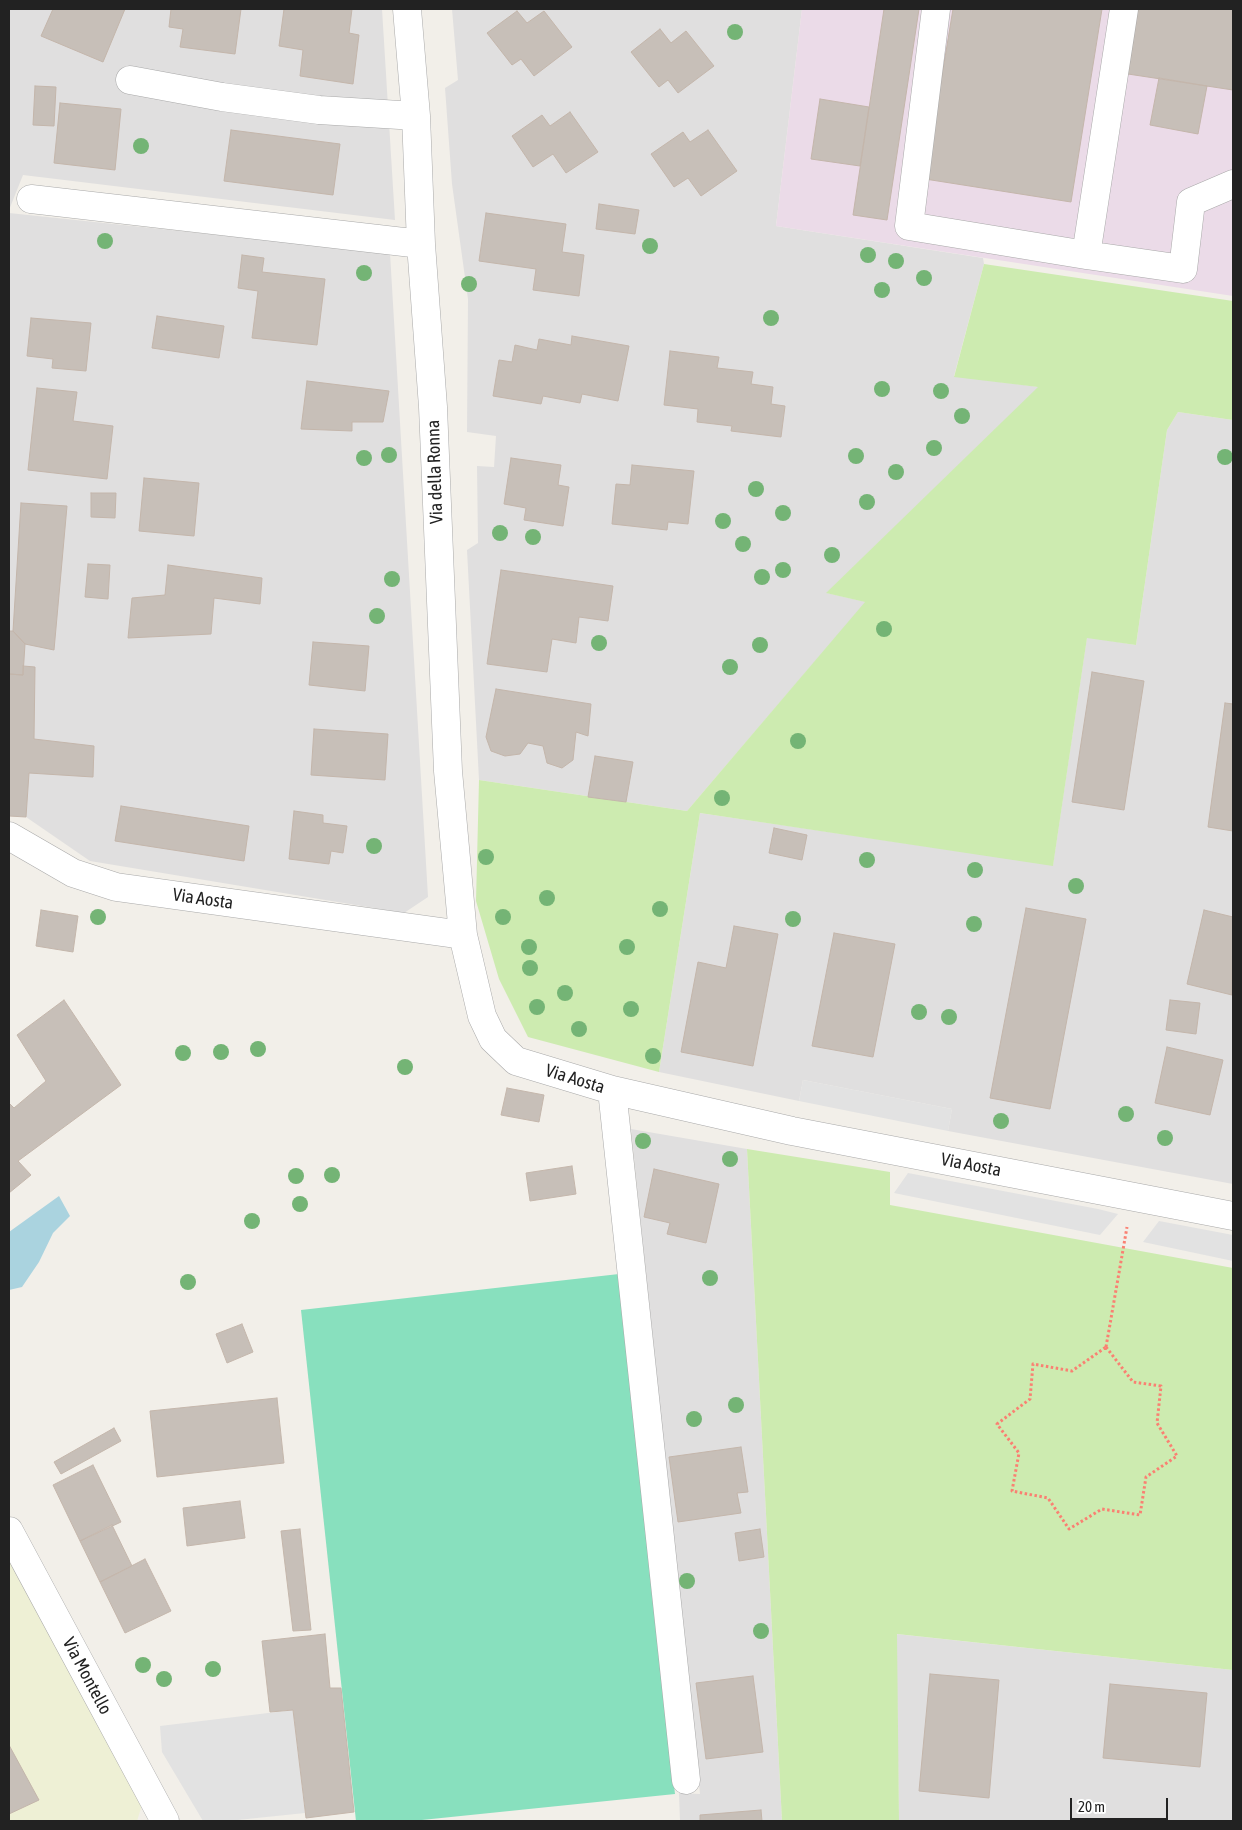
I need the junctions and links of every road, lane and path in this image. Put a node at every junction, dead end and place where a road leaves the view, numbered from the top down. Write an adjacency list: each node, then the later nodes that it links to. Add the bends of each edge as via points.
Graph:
1 (407, 9): 5 (street, Via della Ronna)
2 (936, 9): 9 (street, via 909,226)
3 (1124, 9): 9 (street)
4 (130, 80): 5 (street, via 319,110)
5 (416, 116): 8 (street, Via della Ronna)
6 (1233, 184): 9 (street, via 1191,202 1183,269)
7 (31, 199): 8 (street)
8 (421, 244): 11 (street, Via della Ronna, via 433,408 448,771)
9 (1086, 255)
10 (9, 836): 11 (street, Via Aosta, via 73,872 116,887)
11 (463, 935): 12 (street, Via Aosta, via 482,1016 493,1039 516,1061)
12 (612, 1090): 13 (street, Via Aosta, via 792,1130); 17 (street)
13 (1133, 1196): 14 (street, Via Aosta); 15 (path)
14 (1233, 1216)
15 (1106, 1347): 15 (path, via 1072,1371 1033,1364 1030,1399 997,1424 1019,1453 1012,1491 1048,1498 1069,1529 1102,1509 1140,1515 1146,1477 1177,1456 1157,1422 1161,1386 1133,1382)
16 (9, 1531): 18 (street, Via Montello)
17 (686, 1780)
18 (165, 1821)

